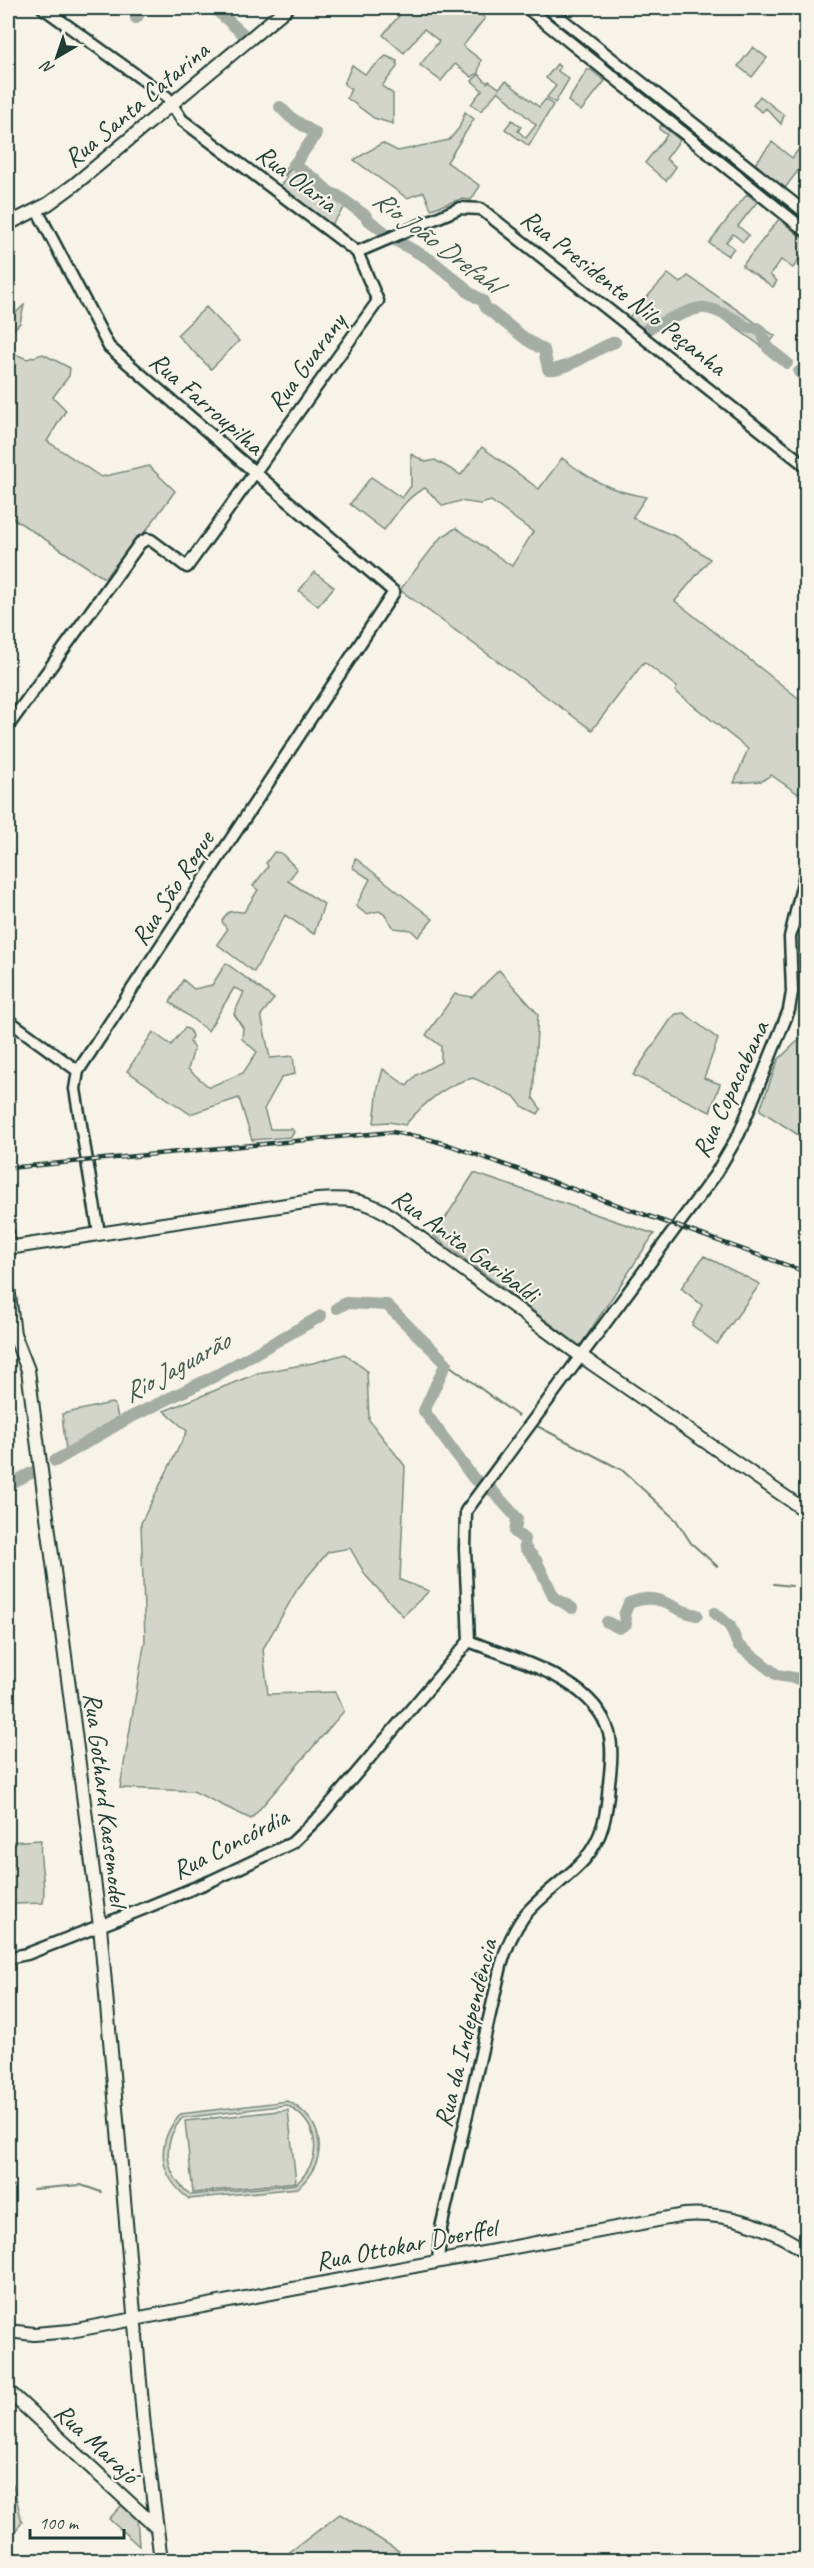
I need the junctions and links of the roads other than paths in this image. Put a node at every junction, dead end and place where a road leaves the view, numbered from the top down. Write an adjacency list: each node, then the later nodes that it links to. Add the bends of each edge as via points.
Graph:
1 (43, 8): 5 (street, Rua Olaria)
2 (287, 8): 5 (main road, Rua Santa Catarina)
3 (527, 8): 9 (street)
4 (548, 8): 7 (street)
5 (172, 104): 6 (main road, Rua Santa Catarina, via 74,185); 10 (street, Rua Olaria, via 182,120)
6 (37, 210): 8 (main road, Rua Santa Catarina); 13 (street, Rua Farroupilha, via 106,345)
7 (807, 213)
8 (8, 224)
9 (807, 231)
10 (357, 252): 11 (street, Rua Olaria); 12 (street, Rua Presidente Nilo Peçanha, via 460,207 481,209)
11 (378, 301): 13 (street, Rua Guarany)
12 (807, 466)
13 (254, 474): 14 (street, Rua Farroupilha); 15 (street, Rua Guarany, via 187,567 147,539 140,543)
14 (394, 592): 19 (street, Rua São Roque)
15 (8, 726)
16 (807, 870): 25 (street, Rua Copacabana, via 792,926 789,1010 736,1140 715,1175)
17 (8, 1020): 18 (street)
18 (62, 1060): 19 (street); 20 (street)
19 (78, 1071): 20 (street, Rua São Roque)
20 (75, 1089): 22 (street, Rua São Roque)
21 (8, 1233): 23 (street)
22 (99, 1233): 23 (main road, Rua Anita Garibaldi); 25 (main road, Rua Anita Garibaldi, via 318,1200 362,1201 385,1212)
23 (8, 1247)
24 (8, 1287): 28 (main road, Rua Gothard Kaesemodel, via 14,1334 28,1370)
25 (581, 1356): 26 (main road, Rua Anita Garibaldi); 27 (street, via 465,1517)
26 (807, 1511)
27 (469, 1641): 28 (street, Rua Concórdia, via 300,1837 211,1881); 31 (street, Rua da Independência, via 580,1690 602,1717 609,1733 611,1766 605,1821 592,1849 524,1917 508,1943 441,2228)
28 (100, 1926): 29 (street, Rua Concórdia); 33 (main road, Rua Gothard Kaesemodel)
29 (8, 1958)
30 (807, 2252): 31 (main road, Rua Ottokar Doerffel, via 754,2224 726,2217 690,2215)
31 (438, 2261): 32 (main road, Rua Ottokar Doerffel)
32 (156, 2316): 33 (main road, Rua Ottokar Doerffel); 35 (main road)
33 (136, 2320): 34 (main road, Rua Ottokar Doerffel, via 56,2333); 35 (main road, Rua Gothard Kaesemodel)
34 (8, 2331)
35 (138, 2338): 37 (main road, Rua Gothard Kaesemodel)
36 (8, 2391): 38 (main road, Rua Marajó)
37 (151, 2494): 38 (main road, via 145,2505); 39 (main road, Rua Gothard Kaesemodel)
38 (132, 2505): 39 (main road, Rua Marajó)
39 (157, 2528): 40 (main road, Rua Gothard Kaesemodel)
40 (161, 2560)

